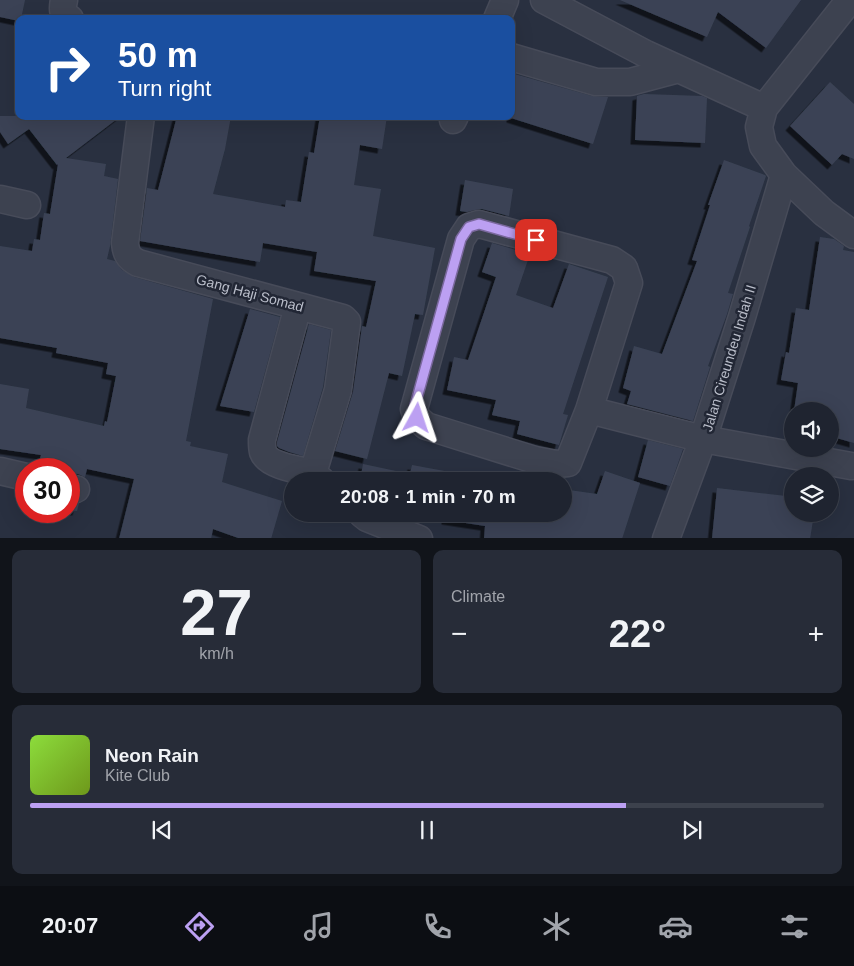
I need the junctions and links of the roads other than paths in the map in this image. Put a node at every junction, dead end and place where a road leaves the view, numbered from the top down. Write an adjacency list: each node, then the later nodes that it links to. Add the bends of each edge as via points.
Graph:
1 (64, 0): 5 (street, via 62,9)
2 (506, 0): 6 (street)
3 (544, 0): 8 (street)
4 (848, 0): 9 (street)
5 (65, 15)
6 (499, 15)
7 (515, 58): 8 (street, via 596,82 630,82)
8 (679, 69): 9 (street)
9 (764, 108): 11 (street, via 759,127 764,146)
10 (140, 120): 15 (street, Gang Haji Somad, via 125,243 132,260)
11 (784, 175): 14 (street, via 824,213); 17 (street, Jalan Cireundeu Indah II)
12 (0, 199): 13 (street)
13 (27, 205)
14 (854, 235)
15 (298, 306): 20 (street, via 262,440 263,452 269,460); 21 (street, Gang Haji Somad, via 343,318 347,324 338,390)
16 (589, 410): 16 (street, via 629,283 624,268 612,260 479,224 469,227 458,248 414,409 417,418 426,426 556,464 568,463); 17 (street)
17 (703, 440): 18 (street); 25 (street, Jalan Cireundeu Indah II)
18 (851, 466)
19 (0, 471): 22 (street)
20 (301, 472)
21 (318, 472)
22 (15, 474)
23 (377, 522): 24 (street)
24 (419, 538)
25 (666, 538)

